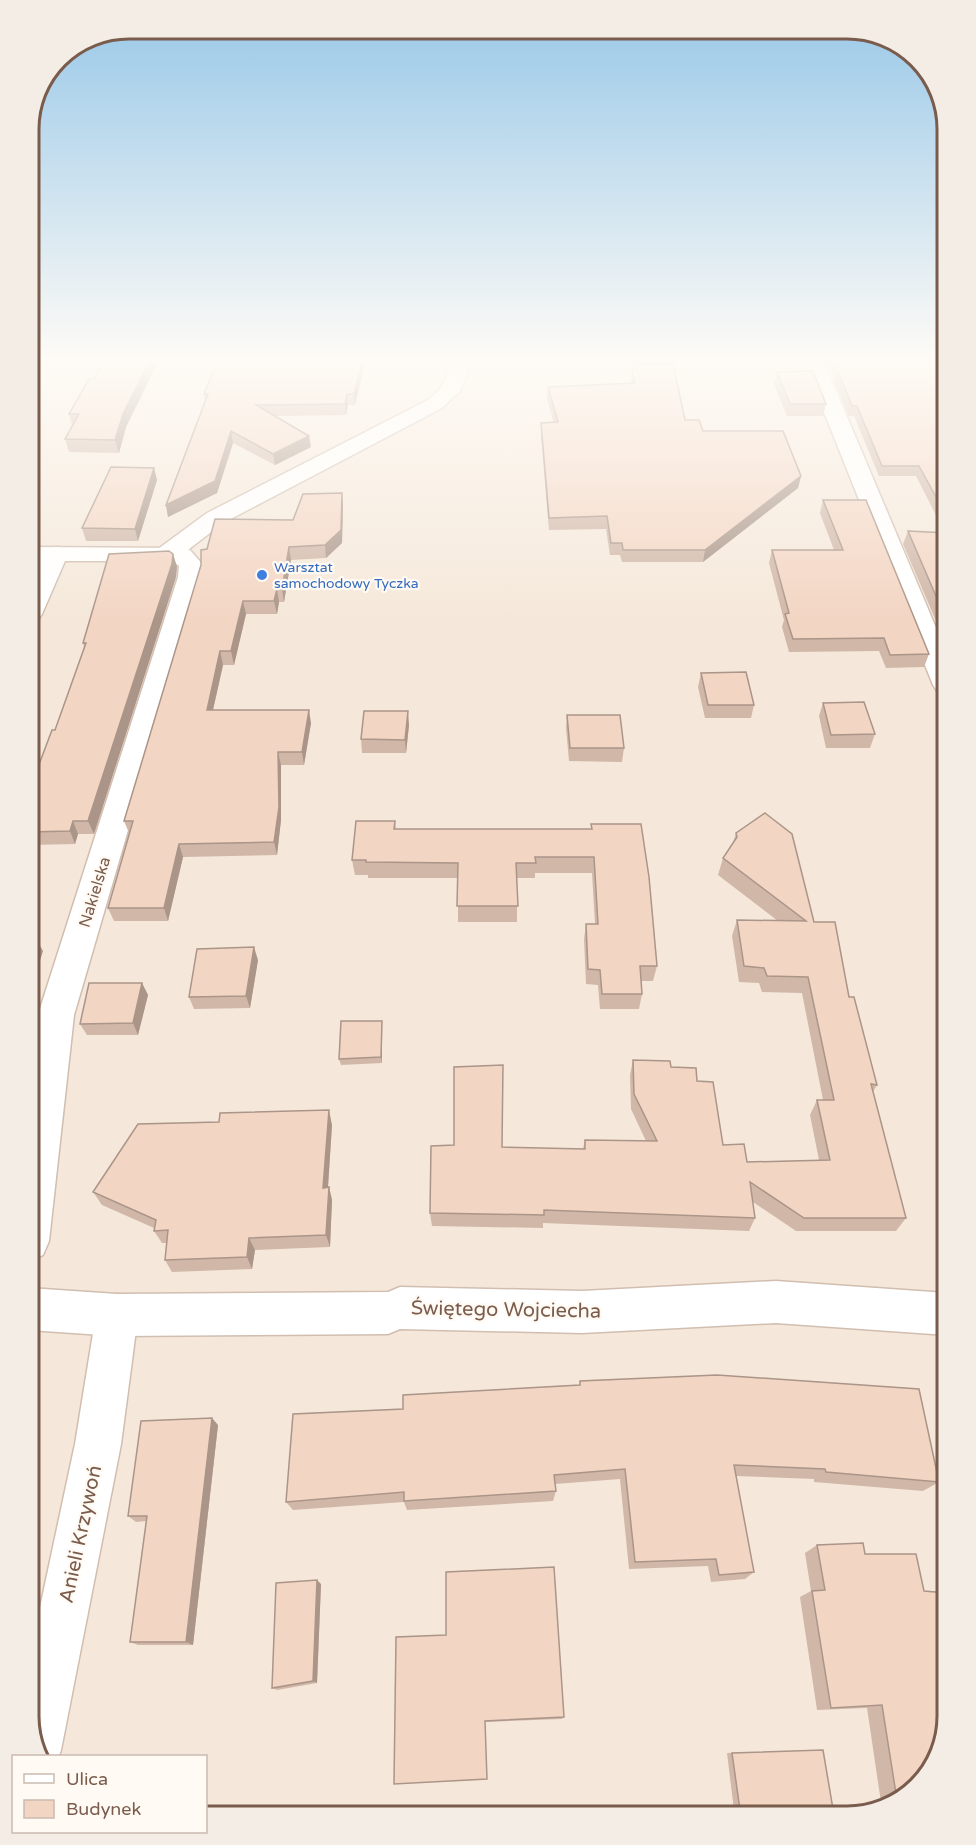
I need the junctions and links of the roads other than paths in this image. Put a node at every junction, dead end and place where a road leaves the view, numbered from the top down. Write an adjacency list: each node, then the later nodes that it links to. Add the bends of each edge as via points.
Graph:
1 (350, 448): 5 (street, via 214,518)
2 (850, 448): 7 (street)
3 (39, 554): 4 (street)
4 (56, 554): 5 (street); 6 (street)
5 (174, 555): 8 (street, Nakielska, via 191,565 190,577 56,1014)
6 (39, 592)
7 (937, 658)
8 (39, 1152)
9 (39, 1310): 11 (street, Świętego Wojciecha)
10 (937, 1313): 11 (street, Świętego Wojciecha, via 776,1302 582,1312 400,1308 388,1313)
11 (117, 1316): 12 (street, Anieli Krzywoń, via 98,1444)
12 (40, 1725)

